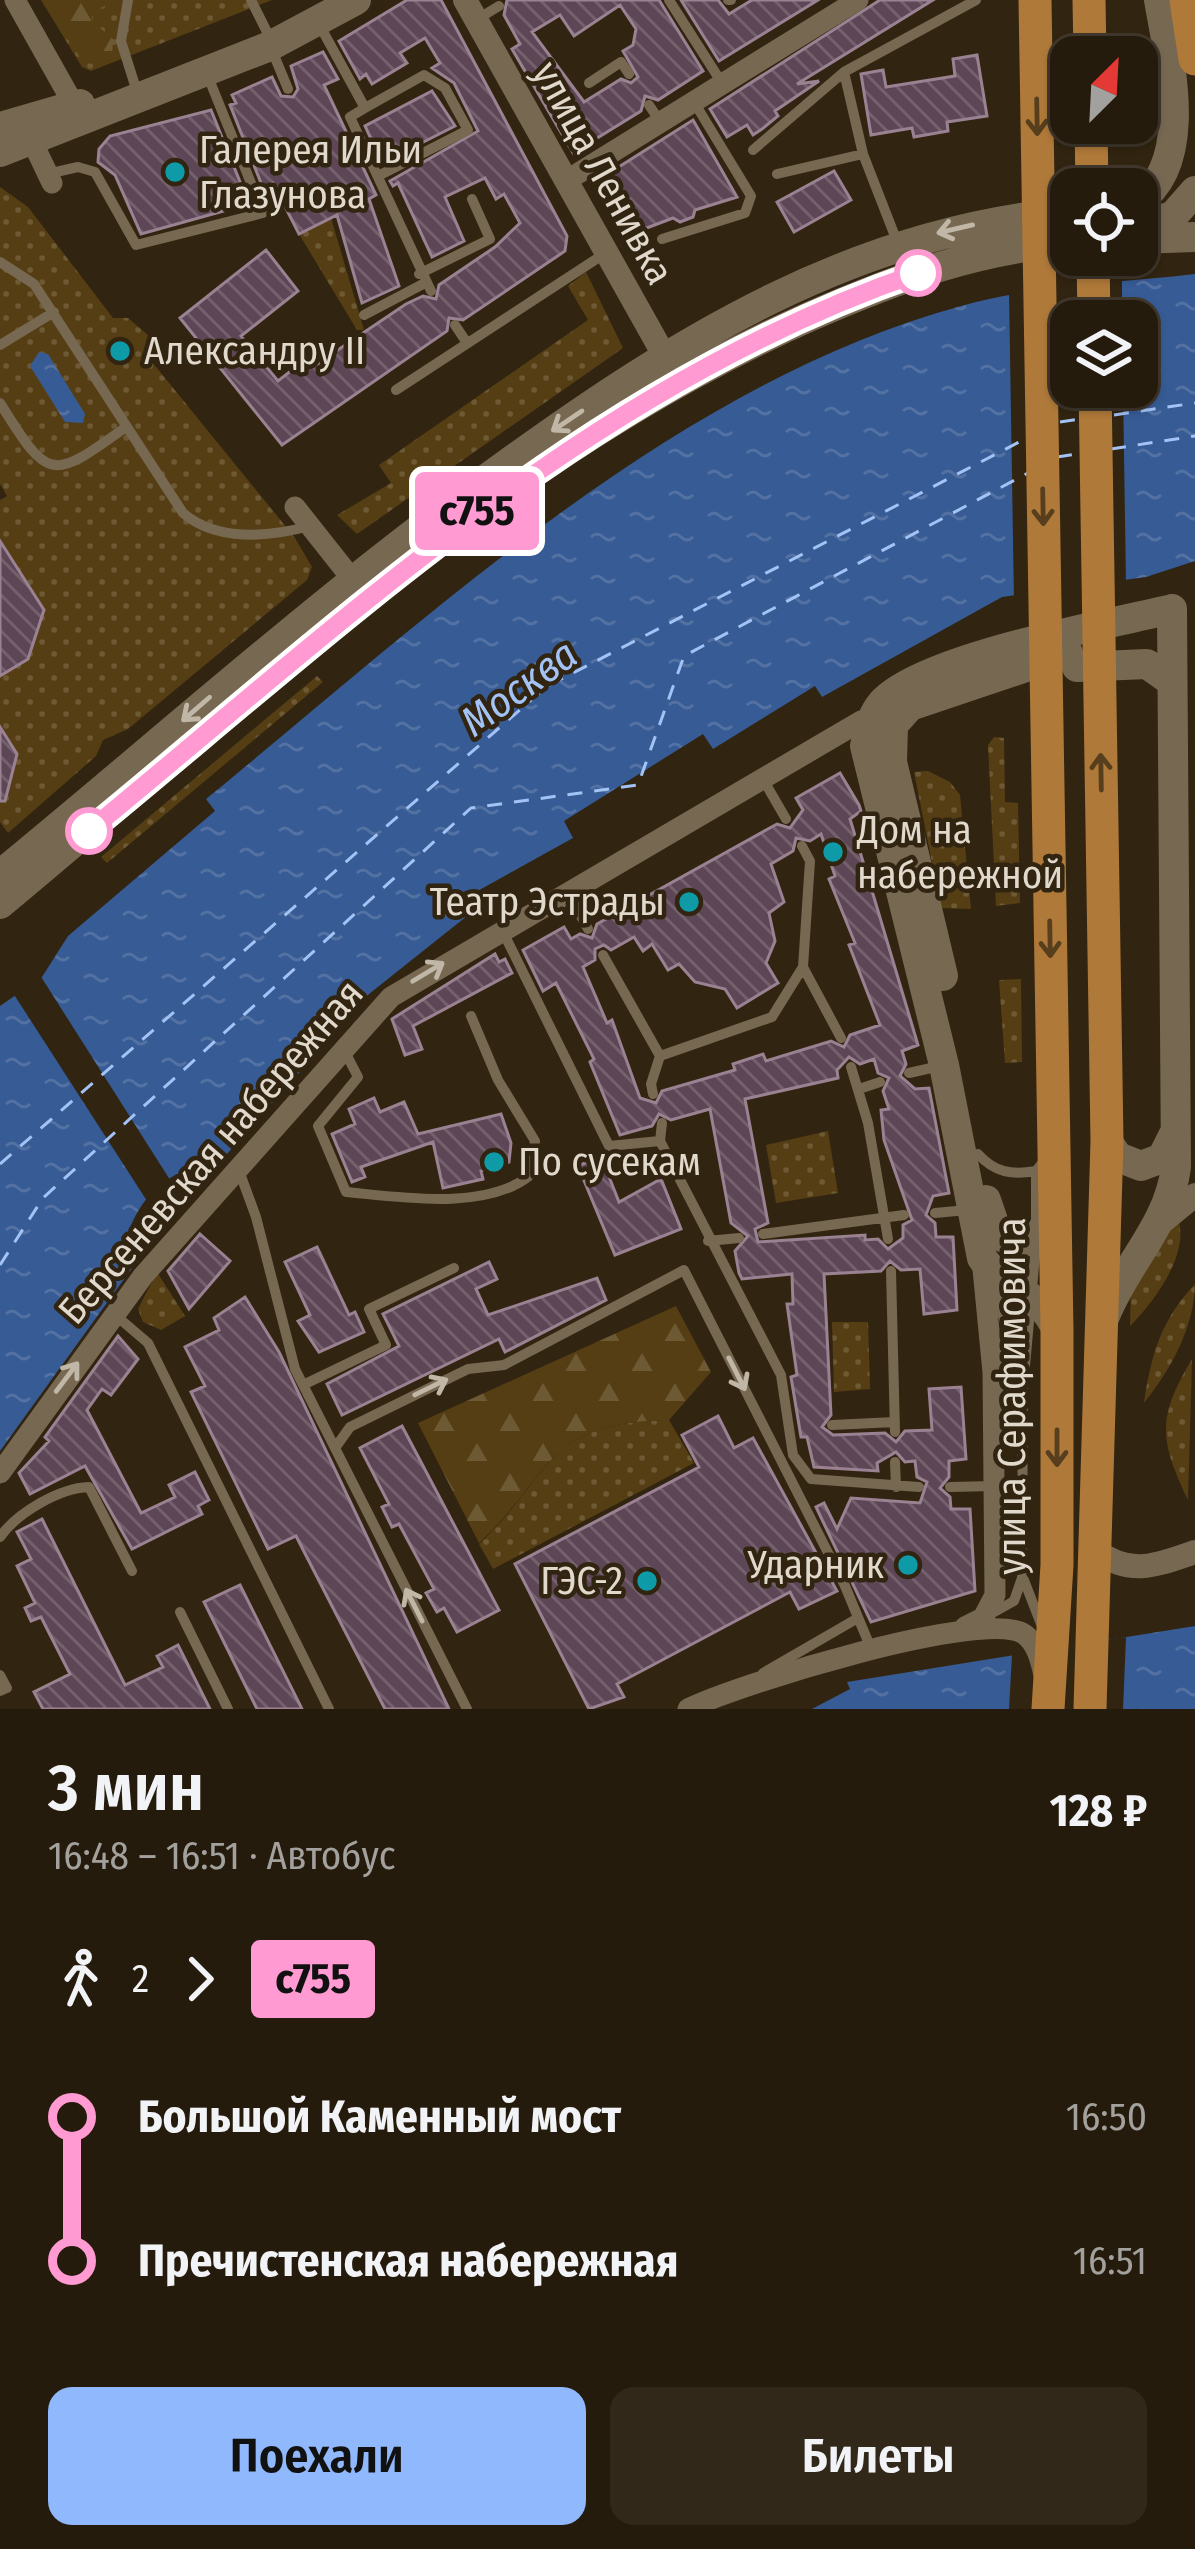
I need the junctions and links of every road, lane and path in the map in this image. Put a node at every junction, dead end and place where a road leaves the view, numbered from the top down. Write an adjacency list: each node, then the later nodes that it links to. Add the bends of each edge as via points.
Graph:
1 (15, 0): 27 (street)
2 (128, 0): 25 (lane, via 122,41)
3 (251, 0): 17 (lane)
4 (356, 0): 15 (main road)
5 (669, 0): 23 (lane)
6 (858, 0): 13 (street)
7 (976, 0): 20 (lane)
8 (1035, 0): 96 (main road, улица Серафимовича, one-way to 96)
9 (1089, 0): 16 (main road)
10 (1159, 0): 38 (main road, via 1181,133 1170,174)
11 (1186, 0): 18 (main road)
12 (499, 7): 14 (lane)
13 (829, 9): 23 (street)
14 (470, 10): 36 (street, улица Ленивка)
15 (317, 15): 17 (main road); 28 (lane)
16 (1090, 36)
17 (272, 45): 19 (main road); 24 (lane)
18 (1195, 59)
19 (206, 71): 25 (main road); 35 (lane, via 263,213 136,245 95,172 78,167)
20 (844, 72): 31 (lane); 33 (lane)
21 (629, 74): 22 (lane, via 620,62)
22 (590, 83)
23 (722, 84): 26 (street)
24 (288, 89)
25 (136, 98): 27 (main road); 30 (main road)
26 (694, 101): 36 (street, via 655,114); 46 (lane, via 751,196 745,213)
27 (74, 105): 29 (main road)
28 (365, 108): 37 (lane, via 346,119); 37 (lane, via 424,75 445,88 468,130)
29 (0, 127)
30 (32, 141): 32 (main road); 35 (street)
31 (753, 149)
32 (0, 152)
33 (863, 154): 34 (lane); 48 (lane)
34 (777, 174)
35 (49, 178)
36 (568, 179): 49 (street, улица Ленивка)
37 (387, 180): 51 (lane)
38 (1158, 185)
39 (1194, 197): 41 (main road); 42 (main road)
40 (472, 200): 51 (lane, via 490,239)
41 (1158, 201)
42 (1158, 220)
43 (1050, 233): 48 (main road, one-way to 48, via 994,220)
44 (1195, 237): 45 (main road)
45 (1158, 238)
46 (662, 239)
47 (1050, 242): 57 (main road, via 955,260)
48 (898, 244): 57 (main road, via 784,292)
49 (607, 252): 55 (lane); 57 (street, улица Ленивка)
50 (0, 262): 52 (lane, via 26,276)
51 (425, 282): 53 (lane)
52 (54, 312): 56 (lane); 61 (lane)
53 (364, 315)
54 (455, 326): 55 (lane)
55 (467, 343): 58 (lane)
56 (0, 345)
57 (671, 368): 64 (main road, one-way to 64, via 553,430); 75 (main road, via 430,545)
58 (396, 390)
59 (0, 403): 61 (lane, via 35,458 52,466 70,464)
60 (1095, 408): 92 (main road, one-way to 60)
61 (125, 427): 63 (lane, via 191,520 240,535)
62 (295, 507): 63 (street)
63 (310, 526): 64 (street)
64 (352, 579): 72 (main road, one-way to 72)
65 (1183, 603): 66 (main road); 67 (main road); 68 (main road, via 915,681 884,701)
66 (1012, 676): 67 (main road, via 1135,662); 68 (main road)
67 (1171, 681): 84 (main road)
68 (882, 722): 69 (street, Берсеневская набережная); 74 (main road, улица Серафимовича)
69 (764, 781): 70 (lane); 73 (street, Берсеневская набережная)
70 (787, 819)
71 (802, 846): 79 (lane, via 810,861)
72 (0, 875)
73 (568, 893): 76 (street, Берсеневская набережная); 77 (lane)
74 (914, 900): 85 (main road, улица Серафимовича); 95 (main road, улица Серафимовича)
75 (0, 904)
76 (501, 928): 82 (street, Берсеневская набережная, one-way to 76, via 391,997); 93 (lane, via 609,1146)
77 (588, 929)
78 (603, 955): 83 (lane)
79 (803, 967): 81 (lane); 83 (lane, via 772,1017)
80 (471, 1016): 82 (lane, via 535,1141 530,1176 518,1185 436,1201 346,1192 318,1126 358,1077)
81 (841, 1038)
82 (343, 1049): 97 (street, Берсеневская набережная)
83 (660, 1056): 90 (lane)
84 (1186, 1059): 94 (main road)
85 (944, 1065): 87 (lane); 99 (main road, улица Серафимовича)
86 (850, 1066): 89 (lane)
87 (909, 1073)
88 (880, 1082): 89 (lane)
89 (859, 1089): 102 (lane)
90 (653, 1094)
91 (662, 1123): 93 (lane)
92 (1107, 1141): 94 (main road, via 1128,1164); 114 (main road)
93 (660, 1142): 108 (lane)
94 (1183, 1149): 103 (main road)
95 (978, 1154): 96 (lane, via 1014,1175); 99 (main road, улица Серафимовича)
96 (1045, 1157): 104 (main road, улица Серафимовича)
97 (238, 1168): 113 (street, Берсеневская набережная); 116 (lane)
98 (1195, 1195): 103 (street)
99 (980, 1208): 100 (lane); 104 (main road, via 1006,1242); 109 (main road, улица Серафимовича)
100 (934, 1213)
101 (904, 1215): 102 (lane)
102 (886, 1217): 105 (lane); 107 (lane)
103 (1160, 1224): 114 (main road, via 1126,1270)
104 (1045, 1225): 112 (lane); 115 (main road, улица Серафимовича)
105 (763, 1234)
106 (739, 1238): 108 (lane)
107 (888, 1239)
108 (708, 1241): 123 (lane, via 782,1375 793,1455 811,1479)
109 (982, 1258): 112 (main road, via 1001,1279); 117 (lane); 122 (street)
110 (454, 1268): 116 (lane, via 368,1309 386,1345)
111 (891, 1271): 118 (lane, via 895,1427)
112 (1031, 1293): 115 (main road); 117 (lane)
113 (114, 1314): 121 (street, Берсеневская набережная, one-way to 113); 140 (lane, via 148,1343)
114 (1102, 1324): 127 (main road)
115 (1057, 1331): 135 (main road, улица Серафимовича, one-way to 135, via 1058,1565)
116 (303, 1385): 119 (lane)
117 (1023, 1388): 130 (lane)
118 (832, 1425)
119 (334, 1448): 132 (lane, one-way to 132, via 350,1427 468,1369 504,1365 684,1270); 141 (lane, one-way to 119)
120 (895, 1462): 123 (lane)
121 (0, 1473)
122 (994, 1486): 125 (lane); 133 (street, via 995,1595)
123 (896, 1487): 124 (lane)
124 (919, 1487)
125 (950, 1487)
126 (0, 1537): 129 (lane, via 11,1521 89,1487)
127 (1098, 1552): 128 (street, via 1144,1569); 143 (main road)
128 (1195, 1552)
129 (132, 1571)
130 (1022, 1575): 133 (lane, via 1014,1600); 135 (lane)
131 (180, 1612): 139 (lane)
132 (858, 1618): 136 (lane); 137 (lane)
133 (983, 1618): 134 (street)
134 (953, 1632): 135 (street, via 1018,1631); 136 (street)
135 (1044, 1650): 138 (main road, улица Серафимовича)
136 (872, 1651): 137 (street)
137 (740, 1688): 142 (street)
138 (1048, 1703)
139 (229, 1709)
140 (329, 1709)
141 (467, 1709)
142 (688, 1709)
143 (1090, 1709)

